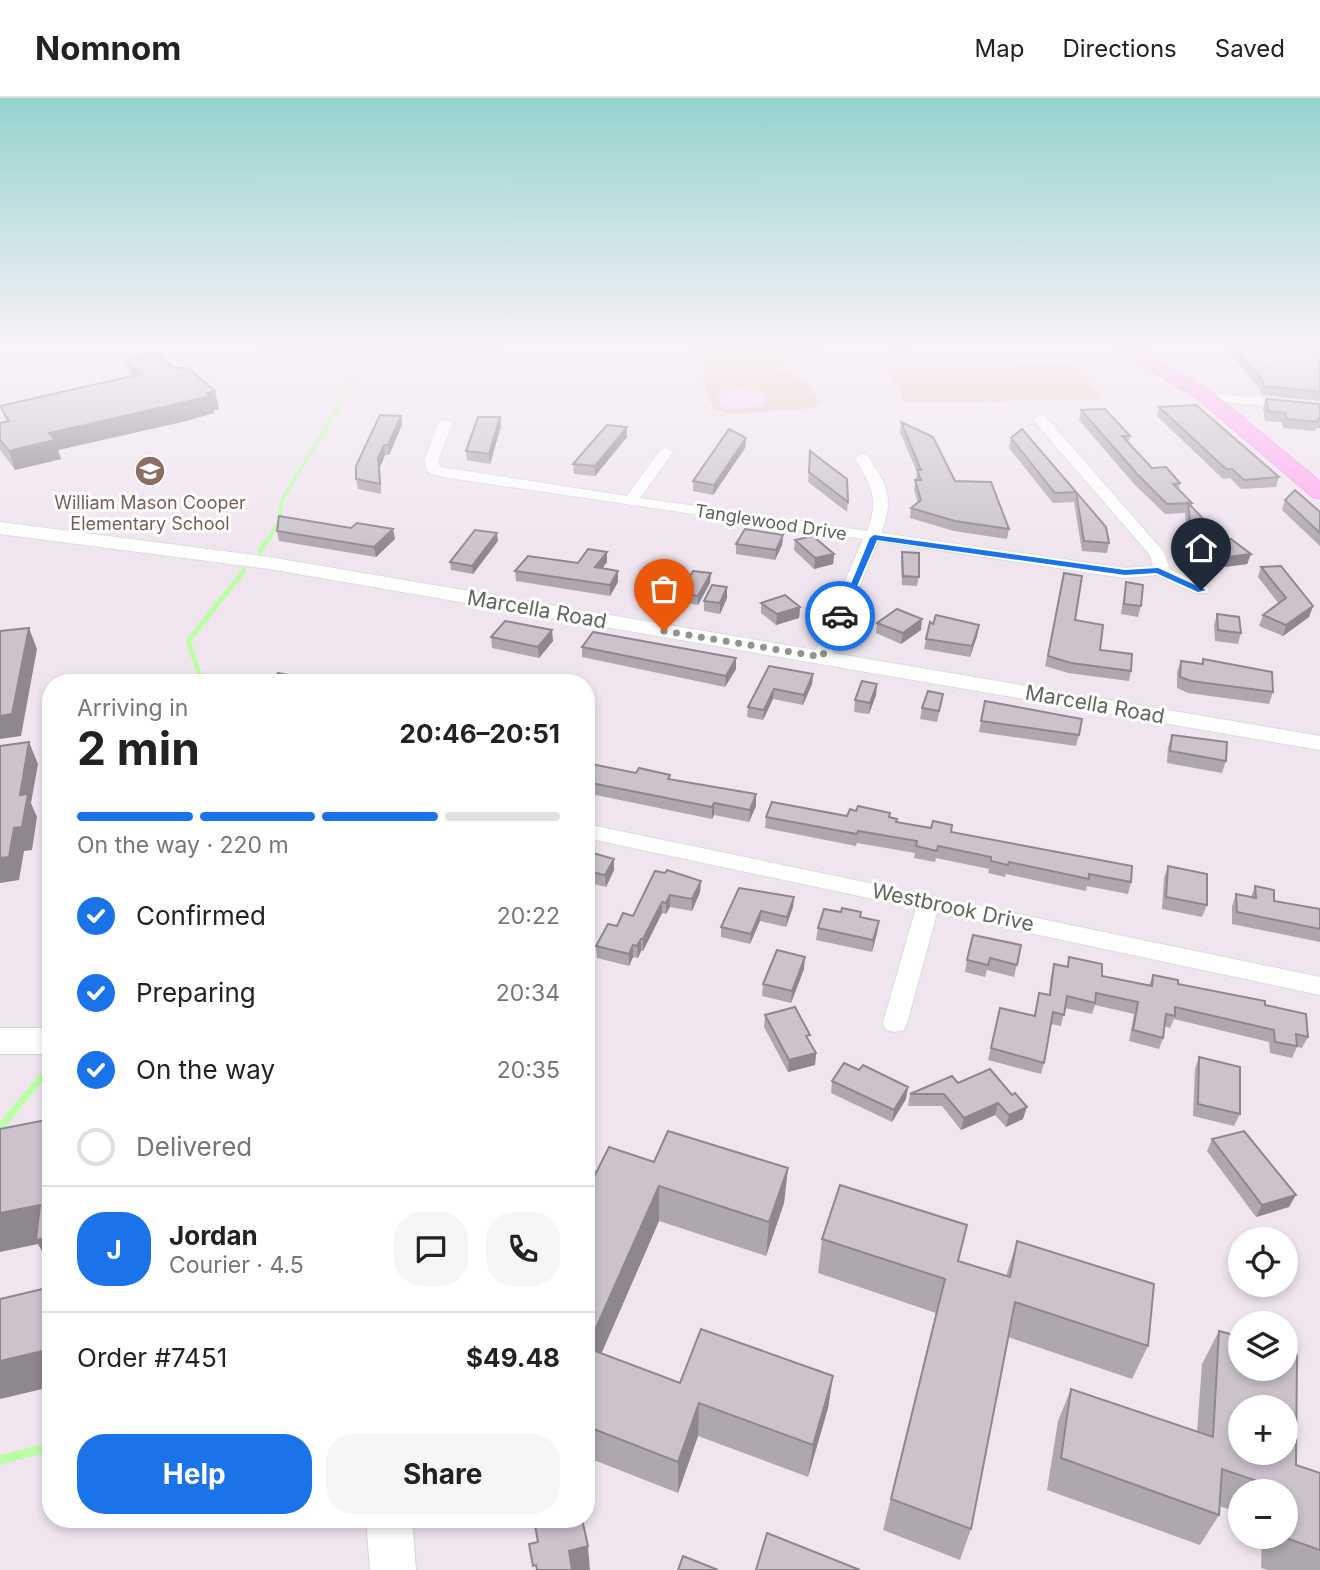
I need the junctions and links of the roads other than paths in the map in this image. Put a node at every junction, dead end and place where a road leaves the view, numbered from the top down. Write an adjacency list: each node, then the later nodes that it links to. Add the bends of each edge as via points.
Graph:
1 (1238, 416): 6 (main road)
2 (1040, 419): 10 (street, via 1157,554)
3 (445, 424): 7 (street, Tanglewood Drive, via 431,461 435,470)
4 (666, 452): 7 (street)
5 (862, 458): 9 (street, via 883,504)
6 (1317, 483)
7 (631, 500): 9 (street, Tanglewood Drive)
8 (0, 528): 12 (street, Marcella Road, via 250,560)
9 (874, 538): 10 (street, Tanglewood Drive, via 1125,573); 12 (street)
10 (1158, 570): 11 (street, Tanglewood Drive)
11 (1201, 590)
12 (822, 657): 13 (street, Marcella Road)
13 (1320, 743)
14 (595, 833): 15 (street, Westbrook Drive)
15 (929, 902): 16 (street, Westbrook Drive); 17 (street)
16 (1320, 986)
17 (895, 1023)
18 (0, 1041): 19 (main road)
19 (42, 1041)
20 (389, 1528): 21 (main road)
21 (393, 1570)

